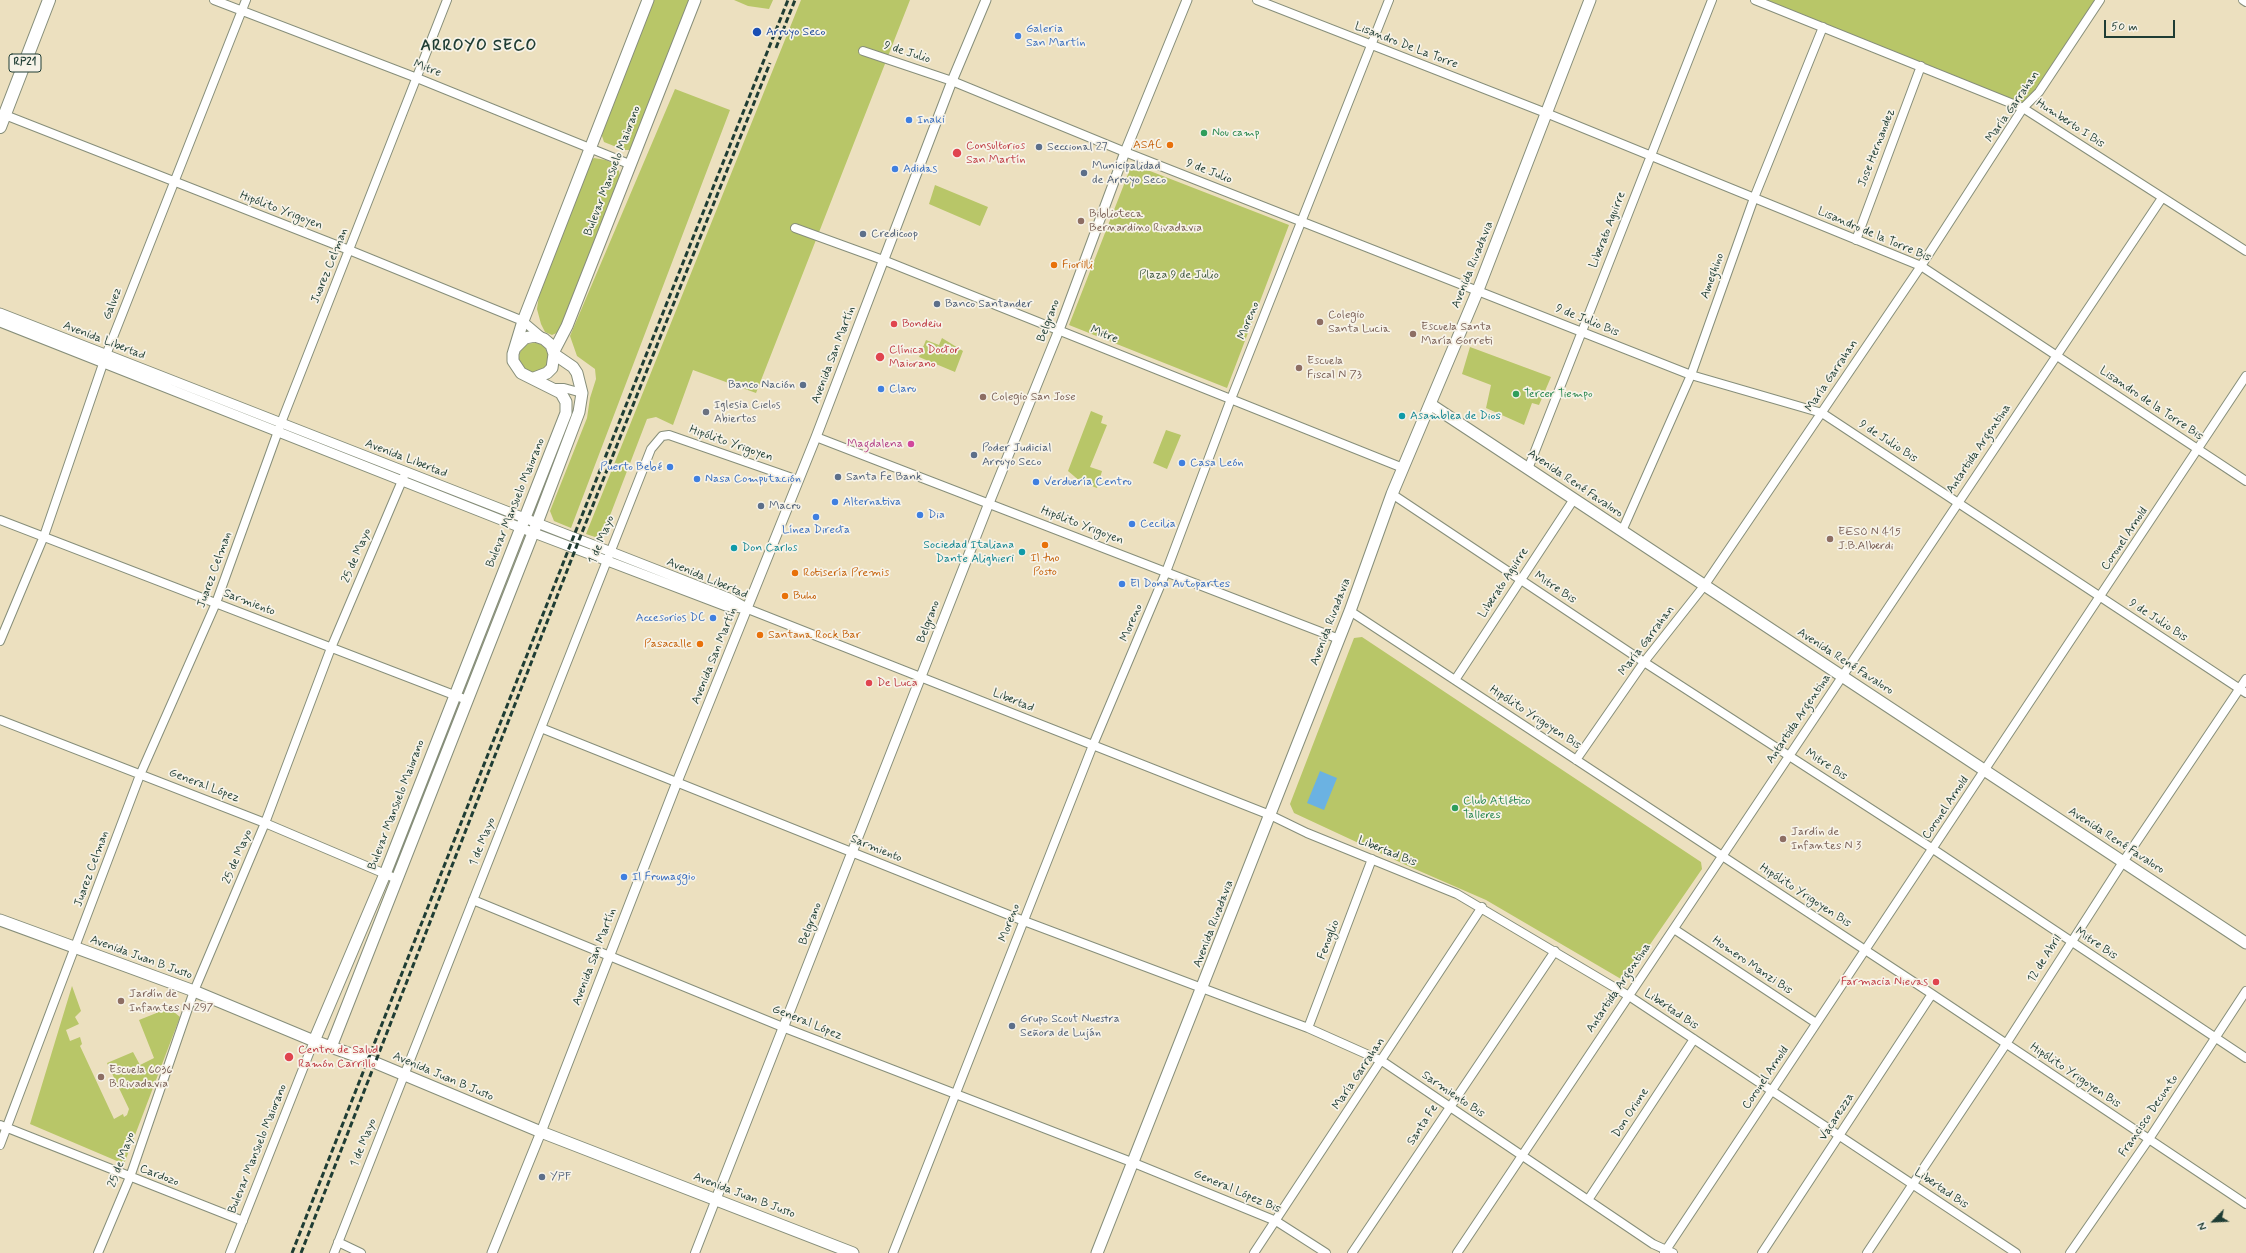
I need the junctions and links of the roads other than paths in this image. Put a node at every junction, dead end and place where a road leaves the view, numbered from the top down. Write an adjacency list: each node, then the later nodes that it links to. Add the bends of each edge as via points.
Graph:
1 (49, 0): 26 (main road, RP21)
2 (214, 0): 17 (street, Mitre)
3 (246, 0): 17 (street, Galvez)
4 (447, 0): 22 (street, Juarez Celman)
5 (648, 0): 27 (main road, Bulevar Mansuelo Maiorano)
6 (695, 0): 30 (main road, Bulevar Mansuelo Maiorano)
7 (986, 0): 23 (street, Avenida San Martín)
8 (1187, 0): 28 (street, Belgrano)
9 (1257, 0): 19 (street, Lisandro De La Torre)
10 (1389, 0): 19 (street, Moreno)
11 (1590, 0): 25 (main road, Avenida Rivadavia)
12 (1712, 0): 29 (street, Liberato Aguirre)
13 (1755, 0): 18 (street, Humberto I Bis)
14 (2100, 0): 24 (street, María Garrahan, via 2039,92)
15 (2243, 0): 16 (street)
16 (2246, 2)
17 (241, 11): 22 (street, Mitre); 31 (street, Galvez)
18 (1823, 27): 21 (street, Humberto I Bis); 32 (street, Ameghino)
19 (1371, 45): 25 (street, Lisandro De La Torre); 34 (street, Moreno)
20 (863, 51): 23 (street, 9 de Julio)
21 (1921, 66): 24 (street, Humberto I Bis); 36 (street, Jose Hernandez)
22 (417, 78): 27 (street, Mitre); 37 (street, Juarez Celman)
23 (952, 81): 28 (street, 9 de Julio); 39 (street, Avenida San Martín)
24 (2023, 108): 33 (street, Humberto I Bis); 40 (street, María Garrahan)
25 (1546, 113): 29 (street, Lisandro de la Torre Bis); 41 (main road, Avenida Rivadavia)
26 (2, 121): 31 (street, Hipólito Yrigoyen)
27 (590, 147): 30 (street, Mitre); 43 (main road, Bulevar Mansuelo Maiorano)
28 (1126, 152): 34 (street, 9 de Julio); 45 (street, Belgrano)
29 (1650, 156): 32 (street, Lisandro de la Torre Bis); 46 (street, Liberato Aguirre)
30 (629, 164): 47 (main road, Bulevar Mansuelo Maiorano)
31 (173, 182): 37 (street, Hipólito Yrigoyen); 52 (street, Galvez)
32 (1754, 198): 36 (street, Lisandro de la Torre Bis); 54 (street, Ameghino)
33 (2162, 198): 38 (street, Humberto I Bis); 51 (street, Antartida Argentina)
34 (1301, 221): 41 (street, 9 de Julio); 59 (street, Moreno)
35 (795, 228): 39 (street, Mitre)
36 (1856, 240): 40 (street, Lisandro de la Torre Bis)
37 (349, 250): 43 (street, Hipólito Yrigoyen); 62 (street, Juarez Celman)
38 (2246, 251)
39 (883, 260): 45 (street, Mitre); 63 (street, Avenida San Martín)
40 (1921, 266): 51 (street, Lisandro de la Torre Bis); 61 (street, María Garrahan)
41 (1478, 290): 46 (street, 9 de Julio Bis); 60 (main road, Avenida Rivadavia)
42 (0, 313): 52 (street, Avenida Libertad)
43 (523, 321): 48 (street, Hipólito Yrigoyen); 49 (main road, Bulevar Mansuelo Maiorano)
44 (0, 322): 52 (street, Avenida Libertad)
45 (1059, 330): 59 (street, Mitre); 75 (street, Belgrano)
46 (1581, 332): 54 (street, 9 de Julio Bis); 67 (street, Liberato Aguirre)
47 (563, 333): 50 (main road, Bulevar Mansuelo Maiorano); 53 (main road, Bulevar Mansuelo Maiorano, via 564,350)
48 (544, 339): 49 (main road, via 534,336 525,338); 50 (main road)
49 (516, 347): 56 (main road, Bulevar Mansuelo Maiorano, via 513,357 516,368 527,377)
50 (554, 353): 53 (main road); 56 (main road, Bulevar Mansuelo Maiorano, via 552,368)
51 (2056, 356): 65 (street, Lisandro de la Torre Bis); 74 (street, Antartida Argentina)
52 (105, 359): 62 (street, Avenida Libertad); 80 (street, Galvez)
53 (573, 367): 58 (main road, Bulevar Mansuelo Maiorano)
54 (1691, 375): 61 (street, 9 de Julio Bis); 79 (street, Ameghino)
55 (2246, 376): 65 (street, Coronel Arnold)
56 (534, 378): 57 (main road, Bulevar Mansuelo Maiorano)
57 (552, 388): 58 (street); 77 (main road, Bulevar Mansuelo Maiorano, via 561,393 566,402 566,413)
58 (582, 393): 78 (main road, Bulevar Mansuelo Maiorano, via 579,412)
59 (1230, 399): 66 (street, Mitre); 82 (street, Moreno)
60 (1430, 404): 66 (main road, Avenida Rivadavia); 67 (main road, Avenida René Favaloro)
61 (1822, 412): 74 (street, 9 de Julio Bis); 84 (street, María Garrahan)
62 (279, 427): 68 (street, Avenida Libertad); 70 (street, Avenida Libertad); 86 (street, Juarez Celman)
63 (816, 437): 69 (street, Avenida San Martín); 75 (street, Hipólito Yrigoyen)
64 (657, 441): 69 (street, Hipólito Yrigoyen, via 662,436 669,435); 81 (street, 1 de Mayo, via 651,449)
65 (2199, 450): 71 (street, Lisandro de la Torre Bis); 85 (street, Coronel Arnold)
66 (1402, 468): 72 (main road, Avenida Rivadavia)
67 (1528, 469): 73 (main road, Avenida René Favaloro)
68 (406, 472): 70 (street, 25 de Mayo); 77 (street, Avenida Libertad)
69 (798, 480): 87 (street, Avenida San Martín)
70 (402, 481): 77 (street, Avenida Libertad); 91 (street, 25 de Mayo)
71 (2246, 481)
72 (1392, 494): 83 (street, Mitre Bis); 88 (main road, Avenida Rivadavia)
73 (1574, 499): 79 (main road, Avenida René Favaloro); 83 (street, Liberato Aguirre)
74 (1958, 502): 85 (street, 9 de Julio Bis); 93 (street, Antartida Argentina)
75 (989, 503): 82 (street, Hipólito Yrigoyen); 94 (street, Belgrano)
76 (0, 520): 80 (street, Sarmiento)
77 (522, 523): 78 (street, Avenida Libertad); 98 (main road, Bulevar Mansuelo Maiorano)
78 (535, 528): 81 (street, Avenida Libertad); 99 (main road, Bulevar Mansuelo Maiorano)
79 (1622, 531): 84 (main road, Avenida René Favaloro)
80 (44, 536): 86 (street, Sarmiento); 90 (street, Galvez)
81 (609, 556): 87 (street, Avenida Libertad, via 729,598); 101 (street, 1 de Mayo)
82 (1166, 572): 89 (street, Hipólito Yrigoyen); 102 (street, Moreno)
83 (1520, 580): 92 (street, Mitre Bis); 96 (street, Liberato Aguirre)
84 (1704, 586): 92 (street, María Garrahan); 93 (main road, Avenida René Favaloro)
85 (2101, 597): 97 (street, 9 de Julio Bis); 105 (street, Coronel Arnold)
86 (216, 603): 91 (street, Sarmiento); 106 (street, Juarez Celman)
87 (748, 609): 94 (street, Libertad); 107 (street, Avenida San Martín)
88 (1350, 611): 89 (main road, Avenida Rivadavia); 96 (street, Hipólito Yrigoyen Bis)
89 (1339, 639): 108 (main road, Avenida Rivadavia)
90 (0, 641)
91 (331, 648): 98 (street, Sarmiento); 109 (street, 25 de Mayo)
92 (1644, 662): 103 (street, Mitre Bis); 104 (street, María Garrahan)
93 (1842, 676): 103 (street, Antartida Argentina); 105 (main road, Avenida René Favaloro)
94 (920, 677): 102 (street, Libertad); 111 (street, Belgrano)
95 (2246, 679): 97 (street, 12 de Abril)
96 (1455, 680): 104 (street, Hipólito Yrigoyen Bis)
97 (2243, 691): 114 (street, 12 de Abril)
98 (454, 695): 99 (street, Sarmiento); 115 (main road, Bulevar Mansuelo Maiorano)
99 (468, 700): 116 (main road, Bulevar Mansuelo Maiorano)
100 (0, 720): 106 (street, General López)
101 (541, 728): 107 (street, Sarmiento); 117 (street, 1 de Mayo)
102 (1093, 746): 108 (street, Libertad); 120 (street, Moreno)
103 (1789, 755): 110 (street, Mitre Bis); 112 (street, Antartida Argentina)
104 (1576, 760): 112 (street, Hipólito Yrigoyen Bis)
105 (1986, 770): 110 (street, Coronel Arnold); 114 (main road, Avenida René Favaloro)
106 (140, 775): 109 (street, General López); 124 (street, Juarez Celman)
107 (676, 782): 111 (street, Sarmiento); 127 (street, Avenida San Martín)
108 (1270, 815): 113 (street, Libertad Bis); 128 (main road, Avenida Rivadavia)
109 (265, 823): 115 (street, General López); 129 (street, 25 de Mayo)
110 (1933, 849): 122 (street, Mitre Bis); 125 (street, Coronel Arnold)
111 (852, 852): 120 (street, Sarmiento); 134 (street, Belgrano)
112 (1722, 856): 121 (street, Antartida Argentina); 125 (street, Hipólito Yrigoyen Bis)
113 (1372, 859): 118 (street, Libertad Bis); 135 (street, Fenoglio)
114 (2123, 862): 122 (street, 12 de Abril); 123 (main road, Avenida René Favaloro)
115 (385, 874): 116 (street, General López); 138 (main road, Bulevar Mansuelo Maiorano)
116 (397, 879): 140 (main road, Bulevar Mansuelo Maiorano)
117 (473, 900): 127 (street, General López); 143 (street, 1 de Mayo)
118 (1482, 907): 126 (street, Libertad Bis); 142 (street, María Garrahan)
119 (0, 920): 124 (main road, Avenida Juan B Justo)
120 (1024, 921): 128 (street, Sarmiento); 145 (street, Moreno)
121 (1674, 929): 132 (street, Antartida Argentina); 133 (street, Homero Manzi Bis)
122 (2071, 942): 136 (street, Mitre Bis); 139 (street, 12 de Abril)
123 (2246, 943)
124 (75, 948): 129 (main road, Avenida Juan B Justo); 147 (street, Juarez Celman)
125 (1865, 950): 131 (street, Hipólito Yrigoyen Bis); 133 (street, Coronel Arnold)
126 (1555, 951): 132 (street, Libertad Bis); 146 (street, Santa Fe)
127 (609, 955): 134 (street, General López); 148 (street, Avenida San Martín)
128 (1202, 990): 135 (street, Sarmiento Bis); 153 (main road, Avenida Rivadavia)
129 (194, 991): 138 (main road, Avenida Juan B Justo); 154 (street, 25 de Mayo)
130 (2246, 991): 136 (street, Francisco Decunto)
131 (1932, 994): 139 (street, Hipólito Yrigoyen Bis); 149 (street, Vacarezza)
132 (1629, 996): 137 (street, Libertad Bis); 152 (street, Antartida Argentina)
133 (1816, 1023): 144 (street, Coronel Arnold)
134 (785, 1028): 145 (street, General López); 156 (street, Belgrano)
135 (1308, 1028): 142 (street, Sarmiento Bis)
136 (2216, 1038): 141 (street, Mitre Bis); 150 (street, Francisco Decunto)
137 (1694, 1039): 144 (street, Libertad Bis); 157 (street, Don Orione)
138 (314, 1041): 140 (main road, Avenida Juan B Justo); 159 (street, Bulevar Mansuelo Maiorano)
139 (2006, 1044): 150 (street, Hipólito Yrigoyen Bis); 155 (street, 12 de Abril)
140 (331, 1047): 143 (main road, Avenida Juan B Justo)
141 (2246, 1058)
142 (1382, 1061): 146 (street, Sarmiento Bis); 160 (street, María Garrahan)
143 (404, 1075): 148 (main road, Avenida Juan B Justo); 161 (street, 1 de Mayo)
144 (1771, 1091): 149 (street, Libertad Bis); 162 (street, Coronel Arnold)
145 (957, 1094): 153 (street, General López); 170 (street, Moreno)
146 (1449, 1107): 152 (street, Sarmiento Bis); 174 (street, Santa Fe)
147 (4, 1126): 151 (street, Juarez Celman); 154 (street, Cardozo)
148 (541, 1132): 156 (main road, Avenida Juan B Justo); 167 (street, Avenida San Martín)
149 (1839, 1136): 155 (street, Libertad Bis); 176 (street, Vacarezza)
150 (2149, 1139): 158 (street, Hipólito Yrigoyen Bis); 179 (street, Francisco Decunto)
151 (0, 1145)
152 (1522, 1156): 157 (street, Sarmiento Bis); 175 (street, Antartida Argentina)
153 (1134, 1163): 160 (street, General López Bis); 171 (main road, Avenida Rivadavia)
154 (130, 1177): 159 (street, Cardozo); 163 (street, 25 de Mayo)
155 (1911, 1183): 177 (street, 12 de Abril); 178 (street, Libertad Bis)
156 (716, 1198): 168 (street, Belgrano); 169 (main road, Avenida Juan B Justo)
157 (1588, 1200): 162 (street, Sarmiento Bis)
158 (2246, 1204)
159 (244, 1221): 164 (street, Bulevar Mansuelo Maiorano)
160 (1276, 1221): 172 (street, María Garrahan); 173 (street, General López Bis)
161 (338, 1242): 165 (street, 1 de Mayo); 166 (street)
162 (1668, 1252)
163 (98, 1253)
164 (230, 1253)
165 (334, 1253)
166 (361, 1253)
167 (492, 1253)
168 (695, 1253)
169 (853, 1253)
170 (893, 1253)
171 (1097, 1253)
172 (1254, 1253)
173 (1326, 1253)
174 (1352, 1253)
175 (1457, 1253)
176 (1762, 1253)
177 (1866, 1253)
178 (2016, 1253)
179 (2070, 1253)

